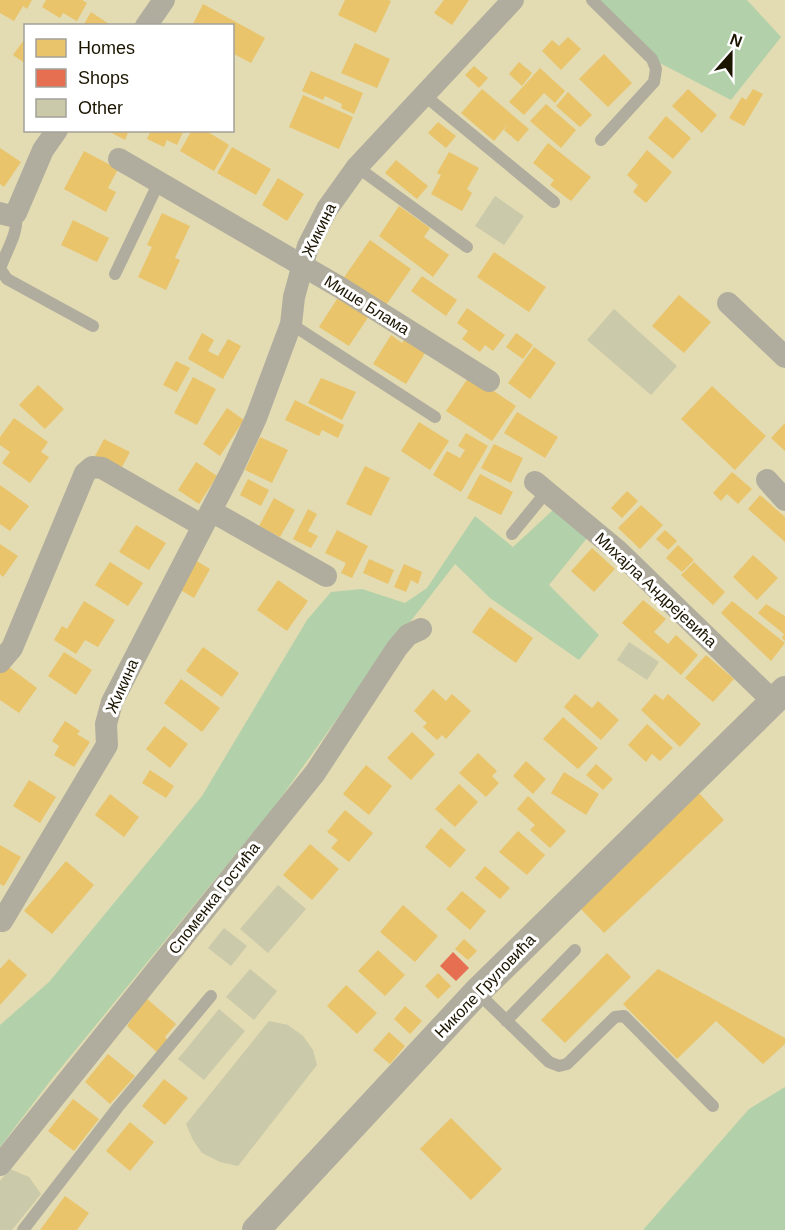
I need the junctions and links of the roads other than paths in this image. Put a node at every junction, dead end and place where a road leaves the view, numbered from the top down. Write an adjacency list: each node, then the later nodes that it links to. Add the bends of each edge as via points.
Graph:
1 (164, 0): 4 (street)
2 (513, 0): 5 (street, Жикина)
3 (592, 0): 7 (lane, via 651,59 656,69 654,81)
4 (147, 24)
5 (424, 95): 9 (street, Жикина); 11 (lane)
6 (56, 132): 12 (street)
7 (601, 140)
8 (119, 159): 10 (street, Мише Блама)
9 (357, 167): 13 (lane); 14 (street, Жикина, via 322,219)
10 (159, 183): 14 (street, Мише Блама); 16 (lane)
11 (554, 202)
12 (13, 208): 15 (lane, via 16,229)
13 (467, 247)
14 (302, 266): 18 (street, Жикина); 21 (street, Мише Блама)
15 (0, 269): 19 (lane, via 7,279)
16 (114, 273)
17 (728, 303): 20 (street)
18 (291, 324): 22 (lane); 26 (street, Жикина, via 256,418)
19 (93, 326)
20 (785, 357)
21 (489, 381)
22 (435, 417)
23 (767, 480): 25 (street)
24 (541, 486): 27 (lane); 31 (street, Михајла Андрејевића)
25 (785, 500)
26 (207, 518): 28 (street); 30 (street, via 102,468 92,467 86,473 15,642); 32 (street, Жикина, via 112,702 106,724 107,745)
27 (512, 534)
28 (326, 576)
29 (421, 629): 38 (street, Споменка Гостића, via 408,635 397,648 315,773)
30 (0, 662)
31 (779, 696): 34 (street, Николе Груловића)
32 (2, 921)
33 (575, 950): 36 (lane)
34 (477, 992): 36 (lane); 40 (street, Николе Груловића)
35 (211, 996): 39 (lane)
36 (506, 1021): 37 (lane, via 549,1062 559,1066 567,1064 615,1017 624,1016)
37 (713, 1106)
38 (0, 1165)
39 (23, 1230)
40 (256, 1230)

